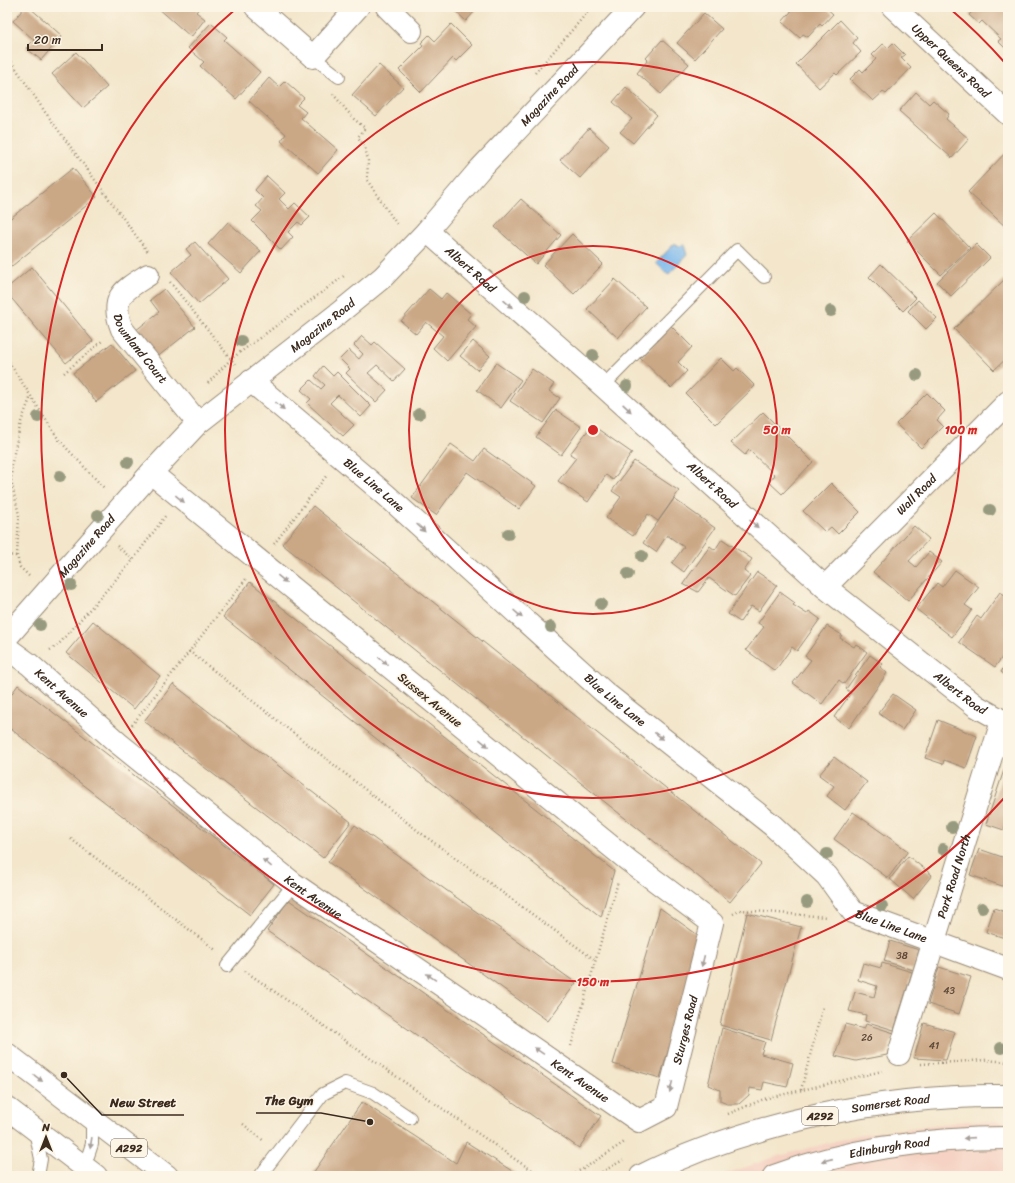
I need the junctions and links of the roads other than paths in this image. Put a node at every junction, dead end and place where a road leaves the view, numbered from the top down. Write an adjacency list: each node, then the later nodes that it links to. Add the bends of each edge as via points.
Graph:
1 (256, 7): 7 (street)
2 (358, 7): 7 (street)
3 (387, 7): 6 (street)
4 (633, 7): 10 (street, Magazine Road, via 480,169)
5 (893, 7): 9 (street, Upper Queens Road)
6 (412, 30)
7 (313, 57): 8 (lane)
8 (339, 77)
9 (1008, 114)
10 (427, 231): 13 (street, Magazine Road, via 383,277); 14 (street, Albert Road, one-way to 14)
11 (158, 276): 16 (street, Downland Court, via 122,293 119,298 118,318)
12 (764, 277): 14 (lane, via 737,250)
13 (251, 381): 16 (street, Magazine Road); 24 (street, Blue Line Lane, one-way to 24, via 386,495 604,692 772,825 827,876 853,912)
14 (603, 386): 18 (street, Albert Road, one-way to 18)
15 (1008, 402): 18 (street, Wall Road)
16 (191, 416): 17 (street, Magazine Road)
17 (151, 473): 19 (street, Magazine Road); 23 (street, Sussex Avenue, one-way to 23, via 629,861)
18 (825, 587): 21 (street, Albert Road, via 976,706)
19 (7, 637)
20 (7, 648): 22 (street, Kent Avenue, one-way to 20, via 118,743 29,664)
21 (1005, 723): 24 (street, Park Road North)
22 (294, 884): 25 (lane); 33 (street, Kent Avenue, one-way to 22)
23 (712, 923): 33 (street, Sturges Road, one-way to 33, via 666,1107)
24 (932, 942): 26 (street, Blue Line Lane); 28 (street, Park Road North)
25 (229, 964)
26 (1008, 969)
27 (7, 1054): 32 (street, A292, one-way to 32)
28 (899, 1054)
29 (1008, 1096): 40 (street, Somerset Road / A292, via 896,1102 825,1115 720,1143)
30 (7, 1108): 34 (street)
31 (410, 1118): 39 (lane, via 373,1093 345,1083 323,1094)
32 (92, 1119): 36 (lane, one-way to 36, via 92,1144); 38 (street, A292)
33 (639, 1121)
34 (35, 1130): 36 (street); 37 (lane, via 41,1159)
35 (1008, 1138): 41 (street, Edinburgh Road, one-way to 41, via 972,1138 879,1148 810,1164)
36 (87, 1173)
37 (38, 1176)
38 (166, 1176)
39 (260, 1176)
40 (641, 1176)
41 (774, 1176)

